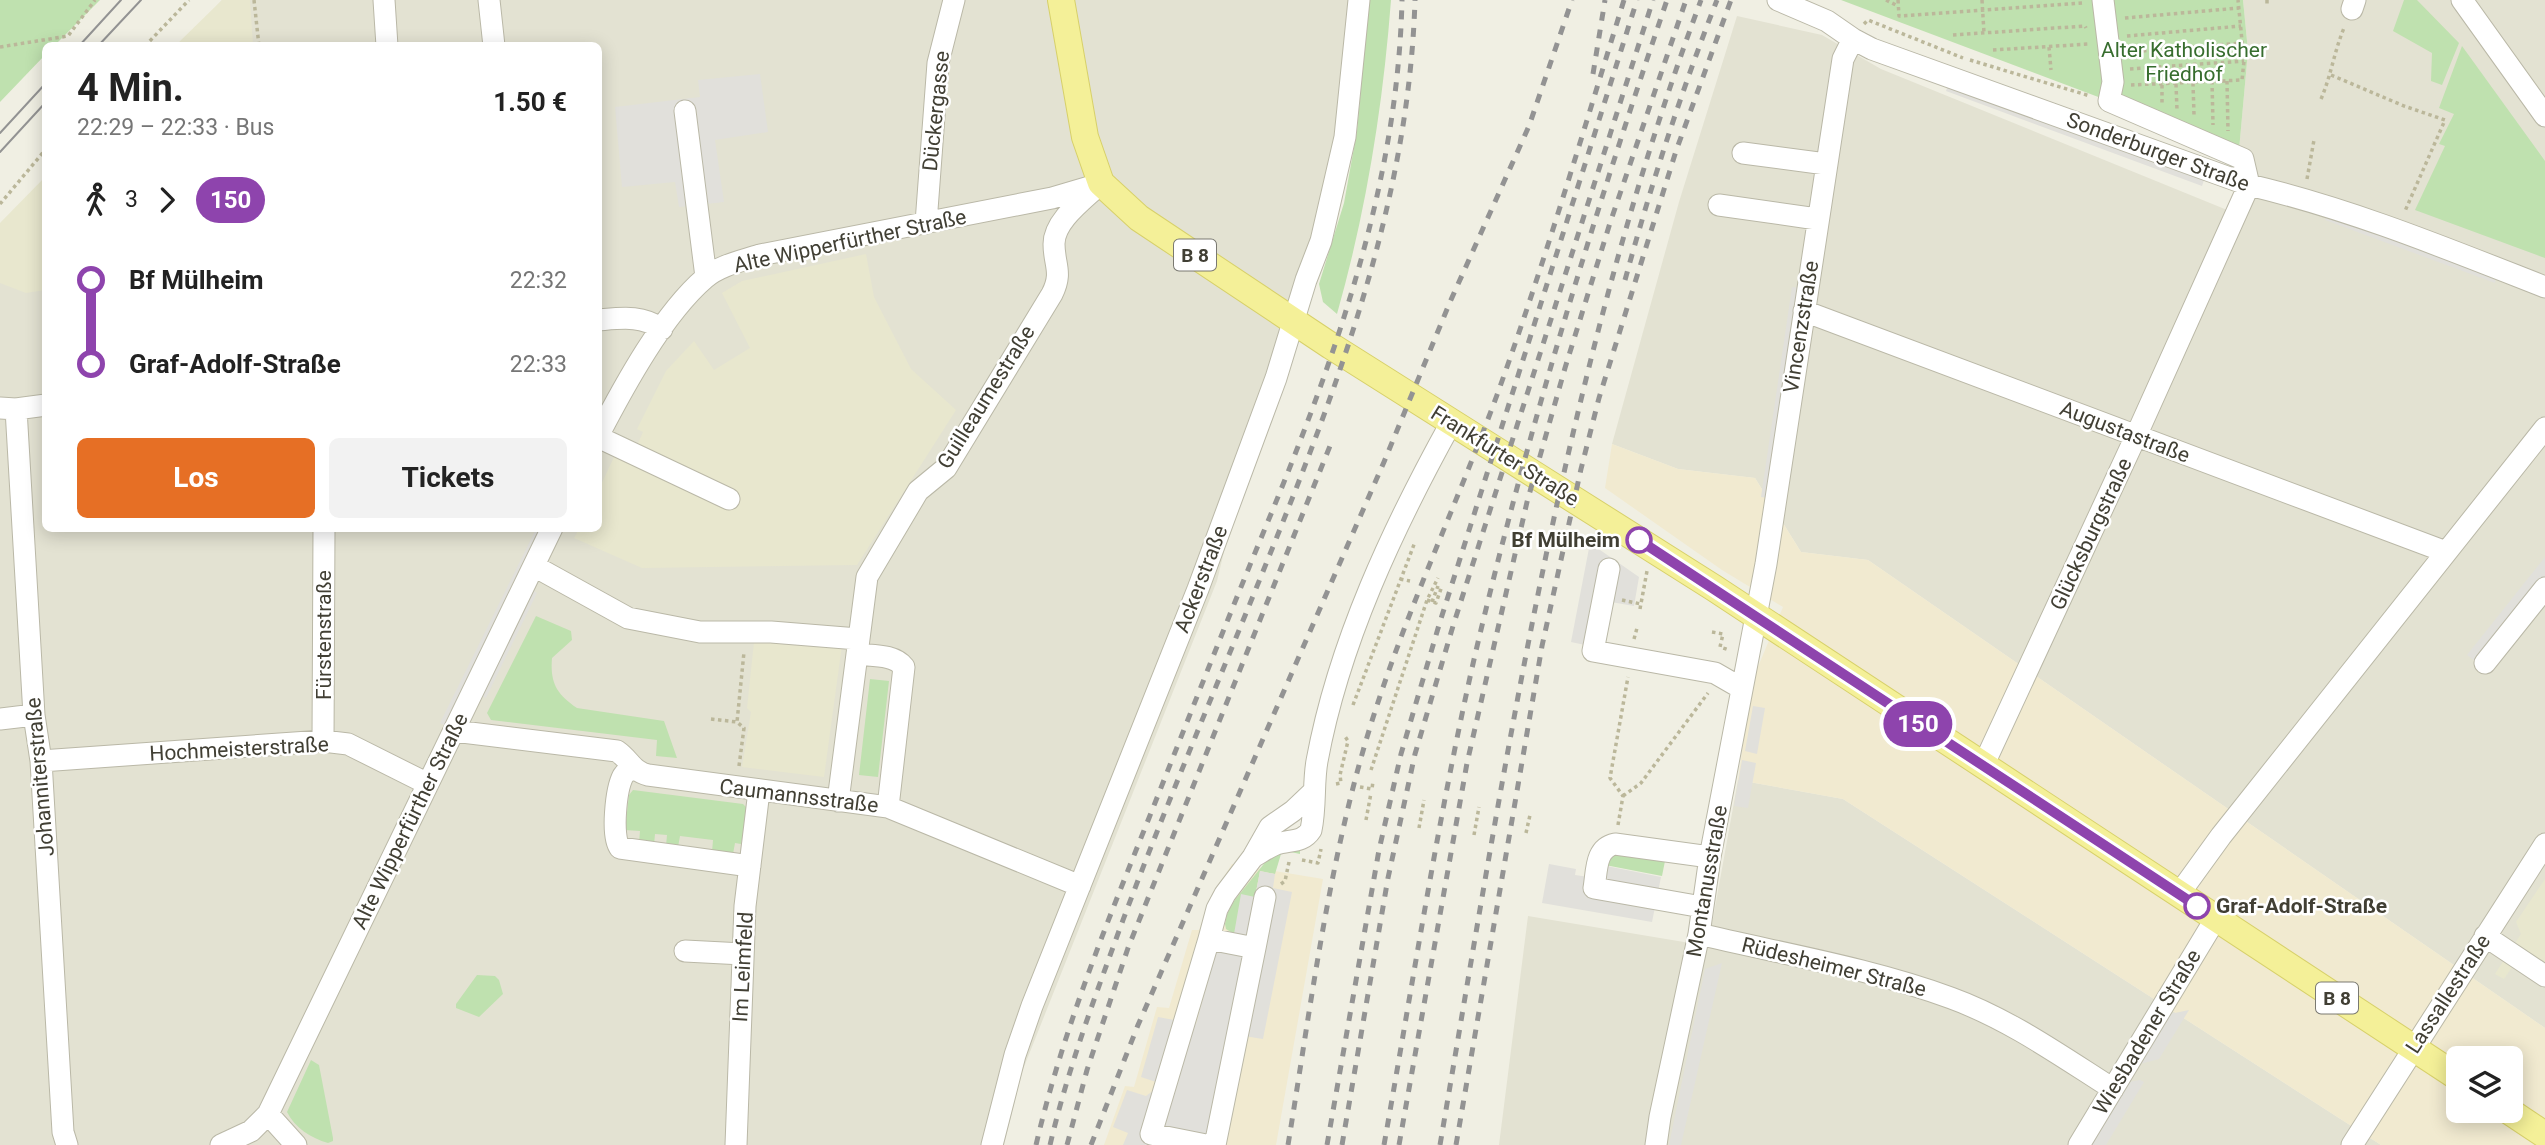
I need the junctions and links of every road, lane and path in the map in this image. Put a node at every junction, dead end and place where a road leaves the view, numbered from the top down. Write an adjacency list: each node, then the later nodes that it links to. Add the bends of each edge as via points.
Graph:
1 (95, 0): 29 (path, via 68,36)
2 (189, 0): 23 (path)
3 (254, 0): 24 (path)
4 (384, 0): 25 (street)
5 (489, 0): 26 (street)
6 (954, 0): 58 (street, Dückergasse, via 938,63)
7 (1061, 0): 52 (main road, Frankfurter Straße / B 8, via 1085,138)
8 (1359, 0): 64 (street, Ackerstraße, via 1345,138 1324,230)
9 (1779, 0): 22 (street, Sonderburger Straße, via 1828,21)
10 (1886, 0): 16 (path)
11 (1898, 0): 16 (path)
12 (1982, 0): 18 (path)
13 (2238, 0): 17 (path)
14 (2462, 0): 44 (street)
15 (2354, 4): 34 (path, via 2336,47)
16 (1898, 6): 18 (path, via 1899,16)
17 (2239, 8): 19 (path); 28 (path)
18 (1983, 10): 20 (path); 28 (path)
19 (2241, 26): 27 (path); 28 (path)
20 (1984, 33): 21 (path); 28 (path)
21 (1953, 35)
22 (1853, 39): 28 (path, via 1868,20 1968,60); 51 (street, Vincenzstraße, via 1843,60); 53 (street, Sonderburger Straße, via 1872,50)
23 (149, 42)
24 (259, 42)
25 (387, 42)
26 (494, 42)
27 (2242, 43): 28 (path); 32 (path)
28 (2105, 44): 30 (path); 32 (path); 39 (path, via 2127,82 2134,87); 53 (street, via 2243,159)
29 (0, 47)
30 (2049, 47): 31 (path); 33 (path)
31 (1993, 50)
32 (2244, 61): 35 (path, via 2242,80)
33 (2051, 70)
34 (2331, 75): 40 (path); 59 (path, via 2445,120)
35 (2227, 81): 36 (path); 47 (path)
36 (2212, 82): 37 (path); 46 (path)
37 (2193, 83): 38 (path); 45 (path)
38 (2176, 84): 39 (path); 43 (path)
39 (2162, 85): 42 (path)
40 (2321, 99)
41 (685, 111): 60 (street)
42 (2162, 111)
43 (2177, 113)
44 (2545, 116)
45 (2194, 117)
46 (2213, 132)
47 (2228, 132)
48 (2314, 140): 54 (path)
49 (1742, 153): 51 (street)
50 (42, 154): 55 (path)
51 (1826, 164): 57 (street, Vincenzstraße)
52 (1101, 183): 58 (street, Alte Wipperfürther Straße, via 1052,198); 64 (main road, Frankfurter Straße / B 8, via 1139,218); 90 (street, Guilleaumestraße, via 1056,233 1059,273 1052,294 946,468 918,491 872,566 864,589)
53 (2249, 185): 54 (street, Sonderburger Straße); 71 (street, Glücksburgstraße)
54 (2301, 197): 59 (street, Sonderburger Straße)
55 (0, 204)
56 (1719, 205): 57 (street)
57 (1817, 219): 62 (street, Vincenzstraße)
58 (926, 223): 60 (street, Alte Wipperfürther Straße, via 760,255)
59 (2397, 229): 61 (street, Sonderburger Straße)
60 (706, 277): 65 (street, Alte Wipperfürther Straße)
61 (2545, 287)
62 (1804, 311): 71 (street, Augustastraße); 88 (street, Vincenzstraße)
63 (602, 320): 65 (street, via 634,317)
64 (1293, 321): 68 (main road, Frankfurter Straße / B 8); 134 (street, Ackerstraße, via 1198,589)
65 (662, 329): 70 (street, Alte Wipperfürther Straße)
66 (42, 405): 67 (street)
67 (8, 409): 96 (street, Johanniterstraße)
68 (1451, 423): 77 (main road, Frankfurter Straße / B 8); 113 (street, via 1413,494 1336,684 1317,761)
69 (2545, 428): 78 (street)
70 (602, 429)
71 (2136, 436): 78 (street, Augustastraße); 104 (street, Glücksburgstraße)
72 (602, 439): 73 (street)
73 (729, 499)
74 (324, 532): 101 (street, Fürstenstraße)
75 (550, 532): 79 (street, Alte Wipperfürther Straße)
76 (1416, 541): 82 (path)
77 (1651, 548): 87 (path); 88 (main road, Frankfurter Straße / B 8)
78 (2446, 552): 135 (street)
79 (534, 566): 89 (street, via 628,618 700,632); 100 (street, Alte Wipperfürther Straße)
80 (1609, 569): 94 (street, via 1593,650 1716,673)
81 (1438, 578): 86 (path)
82 (1400, 579): 83 (path); 95 (path)
83 (1410, 581)
84 (1440, 586): 86 (path, via 1433,602)
85 (2545, 588): 91 (street)
86 (1427, 600): 106 (path)
87 (1640, 608)
88 (1755, 616): 94 (street, Montanusstraße); 104 (main road, Frankfurter Straße / B 8)
89 (746, 632): 90 (street); 99 (path)
90 (857, 646): 118 (street, Guilleaumestraße); 119 (street, via 904,667)
91 (2484, 663)
92 (1629, 671): 116 (path, via 1610,778)
93 (1713, 686): 116 (path, via 1642,783)
94 (1741, 688): 131 (street, Montanusstraße)
95 (1352, 708)
96 (34, 715): 97 (street); 103 (street, Johanniterstraße)
97 (0, 719)
98 (711, 719): 99 (path)
99 (737, 722): 112 (path, via 744,728)
100 (453, 732): 105 (street, Caumannsstraße, via 617,751); 110 (street, Alte Wipperfürther Straße)
101 (323, 741): 103 (street, Hochmeisterstraße); 110 (street, Hochmeisterstraße, via 348,744)
102 (1339, 747): 109 (path, via 1343,734 1348,741)
103 (41, 761): 152 (street, Johanniterstraße)
104 (1983, 766): 135 (main road, Frankfurter Straße / B 8)
105 (631, 767): 112 (street, Caumannsstraße, via 648,775); 133 (street, via 620,787 614,836 620,848)
106 (1371, 770)
107 (1333, 775): 113 (path)
108 (1373, 781): 111 (path, via 1372,789)
109 (1341, 783)
110 (428, 784): 149 (street, Alte Wipperfürther Straße)
111 (1360, 787)
112 (736, 788): 114 (street, Caumannsstraße)
113 (1322, 788): 127 (street, via 1313,822); 129 (street, via 1270,827)
114 (759, 791): 118 (street, Caumannsstraße); 133 (street, Im Leimfeld)
115 (1371, 793): 122 (path)
116 (1623, 796): 124 (path)
117 (1424, 800): 123 (path)
118 (838, 801): 119 (street, Caumannsstraße)
119 (888, 807): 134 (street, Caumannsstraße)
120 (1479, 807): 126 (path)
121 (1530, 815): 125 (path)
122 (1366, 820)
123 (1419, 828)
124 (1617, 832)
125 (1526, 833)
126 (1474, 835)
127 (1315, 837): 129 (street, via 1287,841); 132 (path, via 1318,863)
128 (2545, 844): 140 (street, Lassallestraße)
129 (1253, 857): 141 (street, via 1217,909)
130 (1290, 857): 136 (path, via 1285,881)
131 (1710, 857): 137 (street, Montanusstraße); 137 (street, via 1606,846 1594,888)
132 (1299, 859)
133 (750, 866): 144 (street, Im Leimfeld)
134 (1080, 886): 156 (street, Ackerstraße, via 1015,1055)
135 (2179, 894): 138 (main road, Frankfurter Straße / B 8)
136 (1265, 897): 142 (street)
137 (1702, 907): 139 (street, Montanusstraße)
138 (2216, 918): 146 (main road, Frankfurter Straße / B 8); 148 (street, Wiesbadener Straße)
139 (1699, 934): 148 (street, Rüdesheimer Straße, via 1877,974 1953,999 2011,1026); 159 (street, Montanusstraße)
140 (2485, 936): 145 (street); 146 (street, Lassallestraße)
141 (1209, 939): 142 (street); 157 (street, via 1151,1134)
142 (1255, 948): 158 (street)
143 (685, 951): 144 (street)
144 (743, 954): 155 (street, Im Leimfeld)
145 (2545, 976)
146 (2413, 1048): 147 (main road, Frankfurter Straße / B 8); 161 (street, Lassallestraße)
147 (2446, 1070)
148 (2113, 1088): 160 (street, Wiesbadener Straße)
149 (268, 1114): 153 (street, via 251,1131); 154 (street)
150 (2523, 1120): 151 (main road)
151 (2545, 1135)
152 (67, 1145)
153 (221, 1145)
154 (296, 1145)
155 (736, 1145)
156 (992, 1145)
157 (1206, 1145)
158 (1215, 1145)
159 (1657, 1145)
160 (2079, 1145)
161 (2352, 1145)

